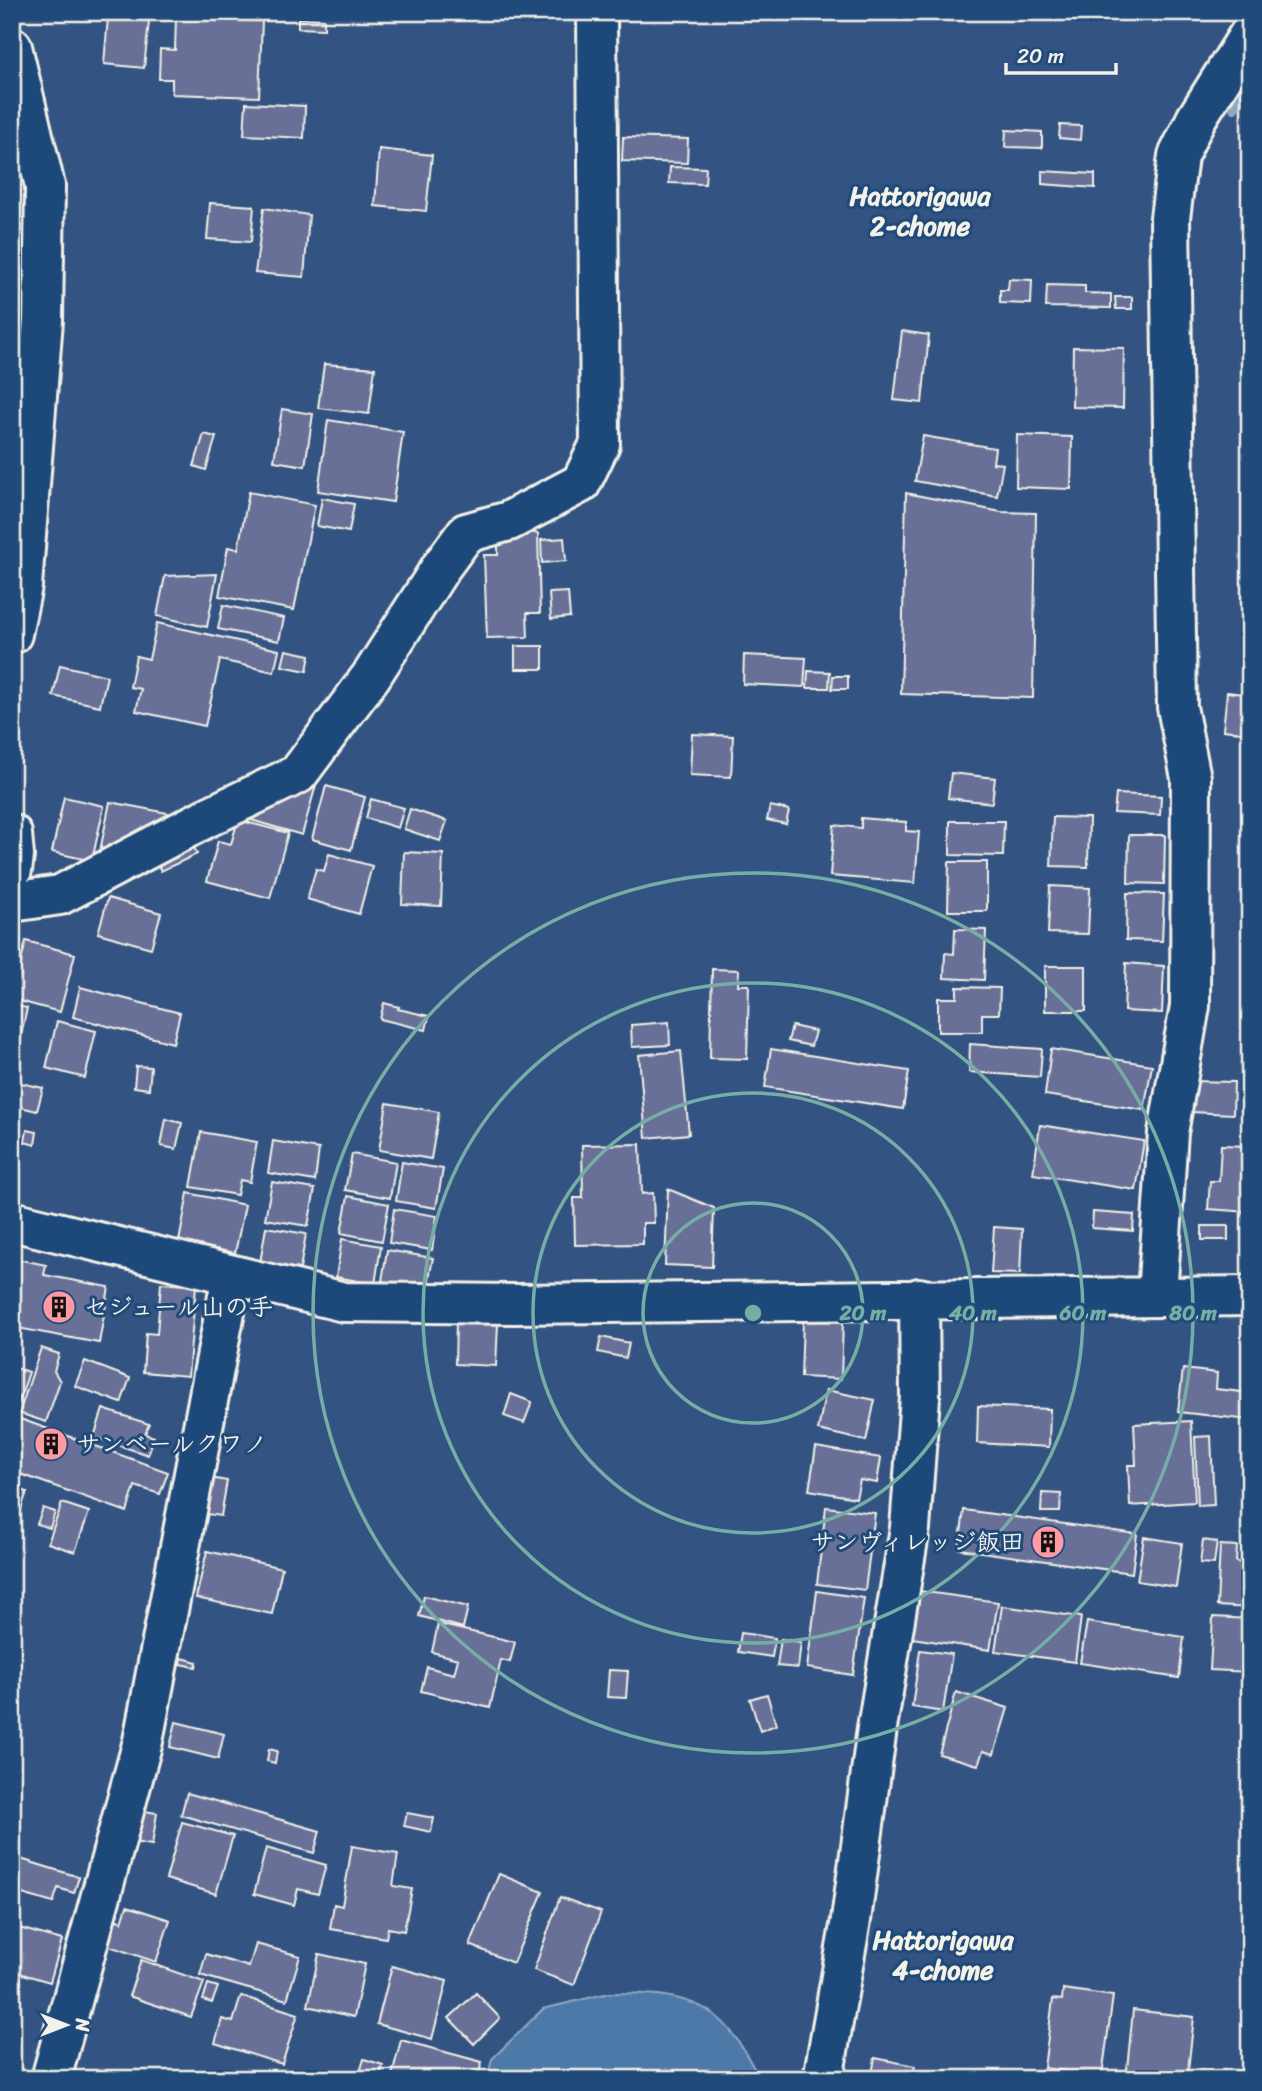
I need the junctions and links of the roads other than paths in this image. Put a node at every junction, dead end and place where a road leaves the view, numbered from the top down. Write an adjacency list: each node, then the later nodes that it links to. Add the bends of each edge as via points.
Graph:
1 (597, 12): 7 (street, via 600,444 581,483 509,521 467,533 372,675 298,774 60,895)
2 (1250, 33): 10 (street, via 1178,156 1170,218 1177,707 1191,778 1190,1006 1168,1133)
3 (12, 47): 4 (street, via 45,186 41,347 22,586)
4 (12, 635)
5 (12, 834): 6 (street)
6 (12, 870)
7 (12, 902)
8 (12, 1221): 9 (street)
9 (232, 1275): 12 (street, via 344,1302); 13 (street, via 143,1741)
10 (1157, 1295): 11 (street); 12 (street)
11 (1250, 1296)
12 (919, 1298): 14 (street, via 920,1397 910,1528)
13 (51, 2079)
14 (823, 2079)

